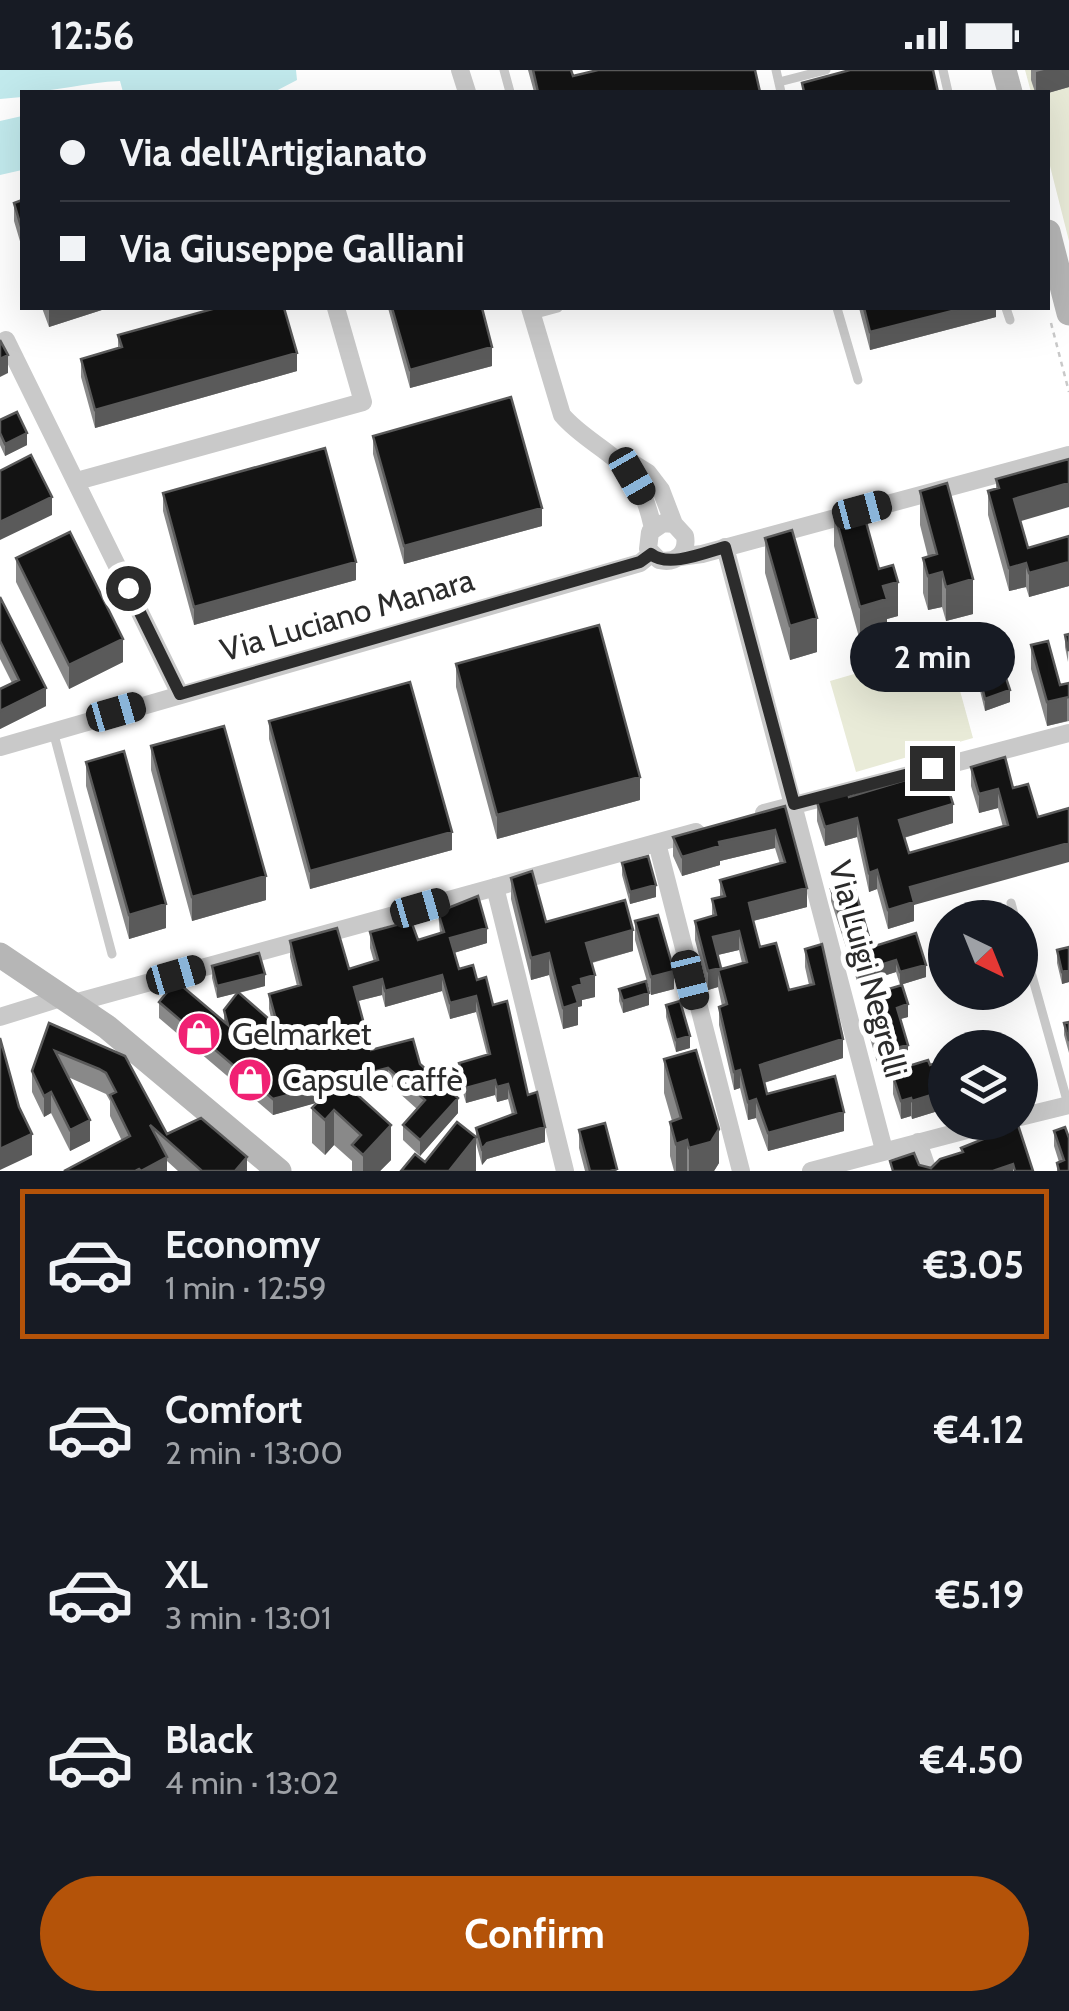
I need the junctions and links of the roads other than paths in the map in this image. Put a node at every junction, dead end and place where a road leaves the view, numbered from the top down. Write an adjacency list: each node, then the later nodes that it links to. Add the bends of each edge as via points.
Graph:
1 (776, 70): 3 (lane)
2 (826, 70): 3 (lane)
3 (780, 87)
4 (1050, 246): 9 (main road)
5 (337, 310): 15 (street, via 363,402)
6 (838, 310): 12 (lane)
7 (1007, 310): 10 (lane)
8 (531, 311): 13 (street, via 562,415)
9 (1060, 319)
10 (1010, 320)
11 (6, 340): 15 (street)
12 (858, 380)
13 (596, 444): 16 (street, via 632,476); 17 (street, via 648,473)
14 (1069, 455): 18 (street)
15 (77, 481): 21 (street)
16 (654, 528): 17 (street, via 664,523); 19 (street)
17 (680, 530): 18 (street, via 696,544); 20 (street, via 686,547)
18 (721, 548): 20 (street); 25 (street, Via Luigi Negrelli)
19 (651, 554): 20 (street, via 665,562); 21 (street, Via Luciano Manara)
20 (680, 557)
21 (180, 694): 22 (street, Via Luciano Manara)
22 (53, 731): 24 (street, Via Luciano Manara); 30 (lane)
23 (1069, 733): 25 (street)
24 (0, 746)
25 (794, 804): 26 (street); 39 (street, Via Luigi Negrelli)
26 (743, 819)
27 (708, 828): 28 (street)
28 (657, 843): 29 (street); 43 (street)
29 (495, 887): 33 (street); 42 (street)
30 (112, 954)
31 (0, 956): 33 (main road)
32 (1038, 997): 35 (lane)
33 (69, 1000): 34 (street); 41 (main road)
34 (0, 1018)
35 (1069, 1106): 36 (street)
36 (1038, 1113)
37 (928, 1139): 38 (street)
38 (918, 1142): 39 (street); 44 (street)
39 (884, 1150): 40 (street)
40 (816, 1170)
41 (279, 1171)
42 (566, 1171)
43 (742, 1171)
44 (928, 1171)

